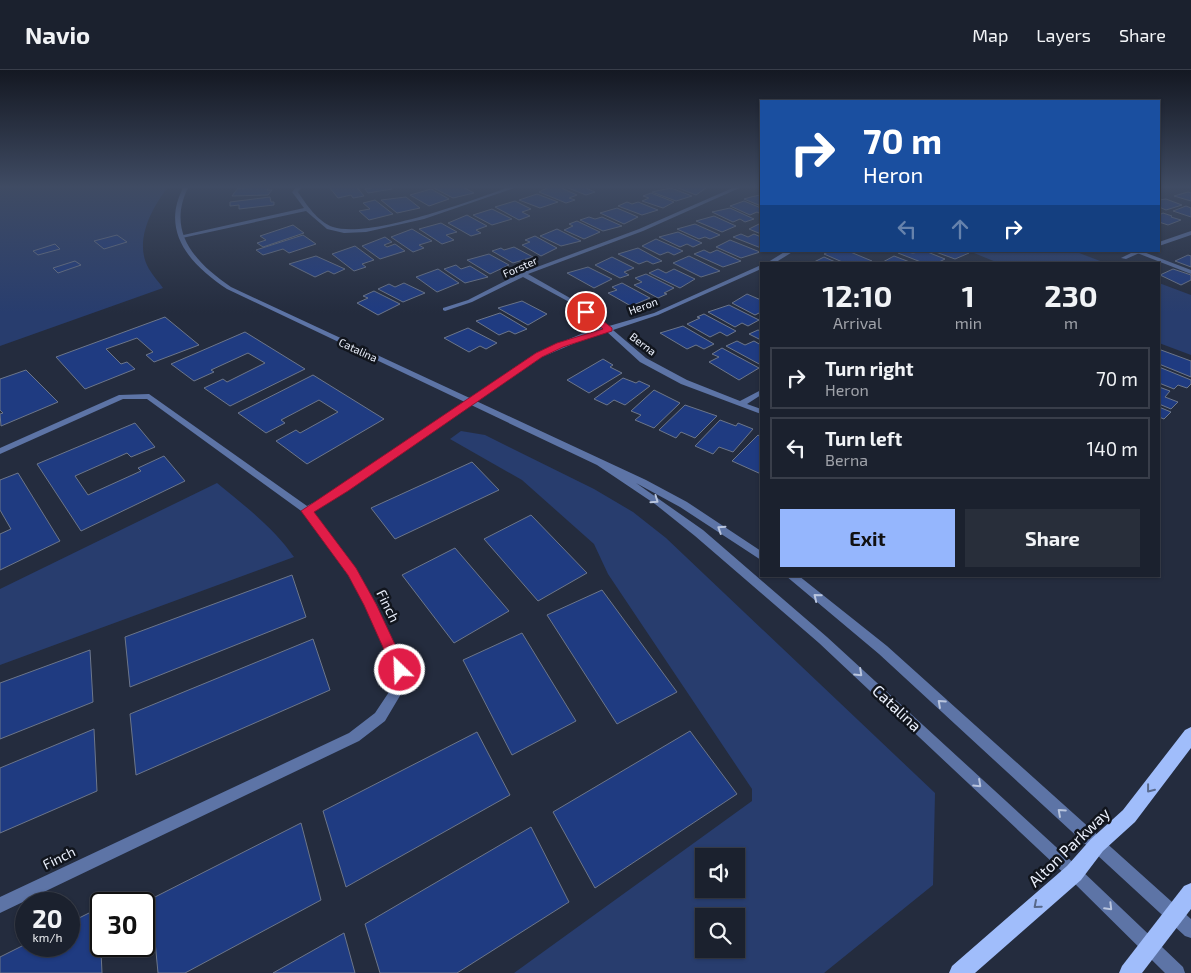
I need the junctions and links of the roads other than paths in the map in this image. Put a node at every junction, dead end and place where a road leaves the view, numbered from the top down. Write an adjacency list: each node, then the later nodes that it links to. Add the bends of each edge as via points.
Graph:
1 (180, 228): 7 (street, Catalina)
2 (218, 228): 7 (street)
3 (331, 228): 4 (street, via 349,232)
4 (374, 228)
5 (645, 228): 15 (street, Forster)
6 (1191, 233): 8 (street)
7 (182, 236): 19 (street, Catalina, via 197,264 229,288)
8 (1160, 244)
9 (789, 252): 12 (street)
10 (1138, 252): 11 (street); 14 (street)
11 (1124, 258)
12 (772, 262)
13 (760, 266): 17 (street, Heron, via 656,314)
14 (1191, 272)
15 (523, 274): 16 (street, Forster, via 470,301); 17 (street, Berna, via 575,303)
16 (445, 309)
17 (609, 330): 19 (street, Heron, via 576,339 539,355); 20 (street, Berna, via 643,360 684,382)
18 (760, 393): 20 (street)
19 (470, 402): 23 (street, Catalina); 24 (street, Heron)
20 (741, 404): 21 (street, Berna)
21 (760, 412)
22 (0, 450): 24 (street, Finch, via 122,397 149,396)
23 (600, 463): 25 (street, Catalina, one-way to 23, via 659,490); 29 (street, Catalina, one-way to 29, via 699,533 823,640)
24 (307, 511): 31 (street, Finch, via 352,572 400,670 395,694 380,717 354,736)
25 (760, 555)
26 (792, 577): 28 (street, one-way to 26, via 883,650)
27 (1191, 735): 28 (main road, Alton Parkway, one-way to 28, via 1129,816)
28 (1097, 845): 29 (main road, Alton Parkway); 32 (street)
29 (1074, 873): 34 (street, Catalina, one-way to 34); 35 (main road, Alton Parkway, one-way to 35)
30 (1191, 893): 32 (main road)
31 (0, 904)
32 (1174, 914): 33 (street); 34 (main road)
33 (1191, 930)
34 (1149, 947): 36 (main road); 37 (street, Catalina)
35 (959, 973)
36 (1129, 973)
37 (1177, 973)

